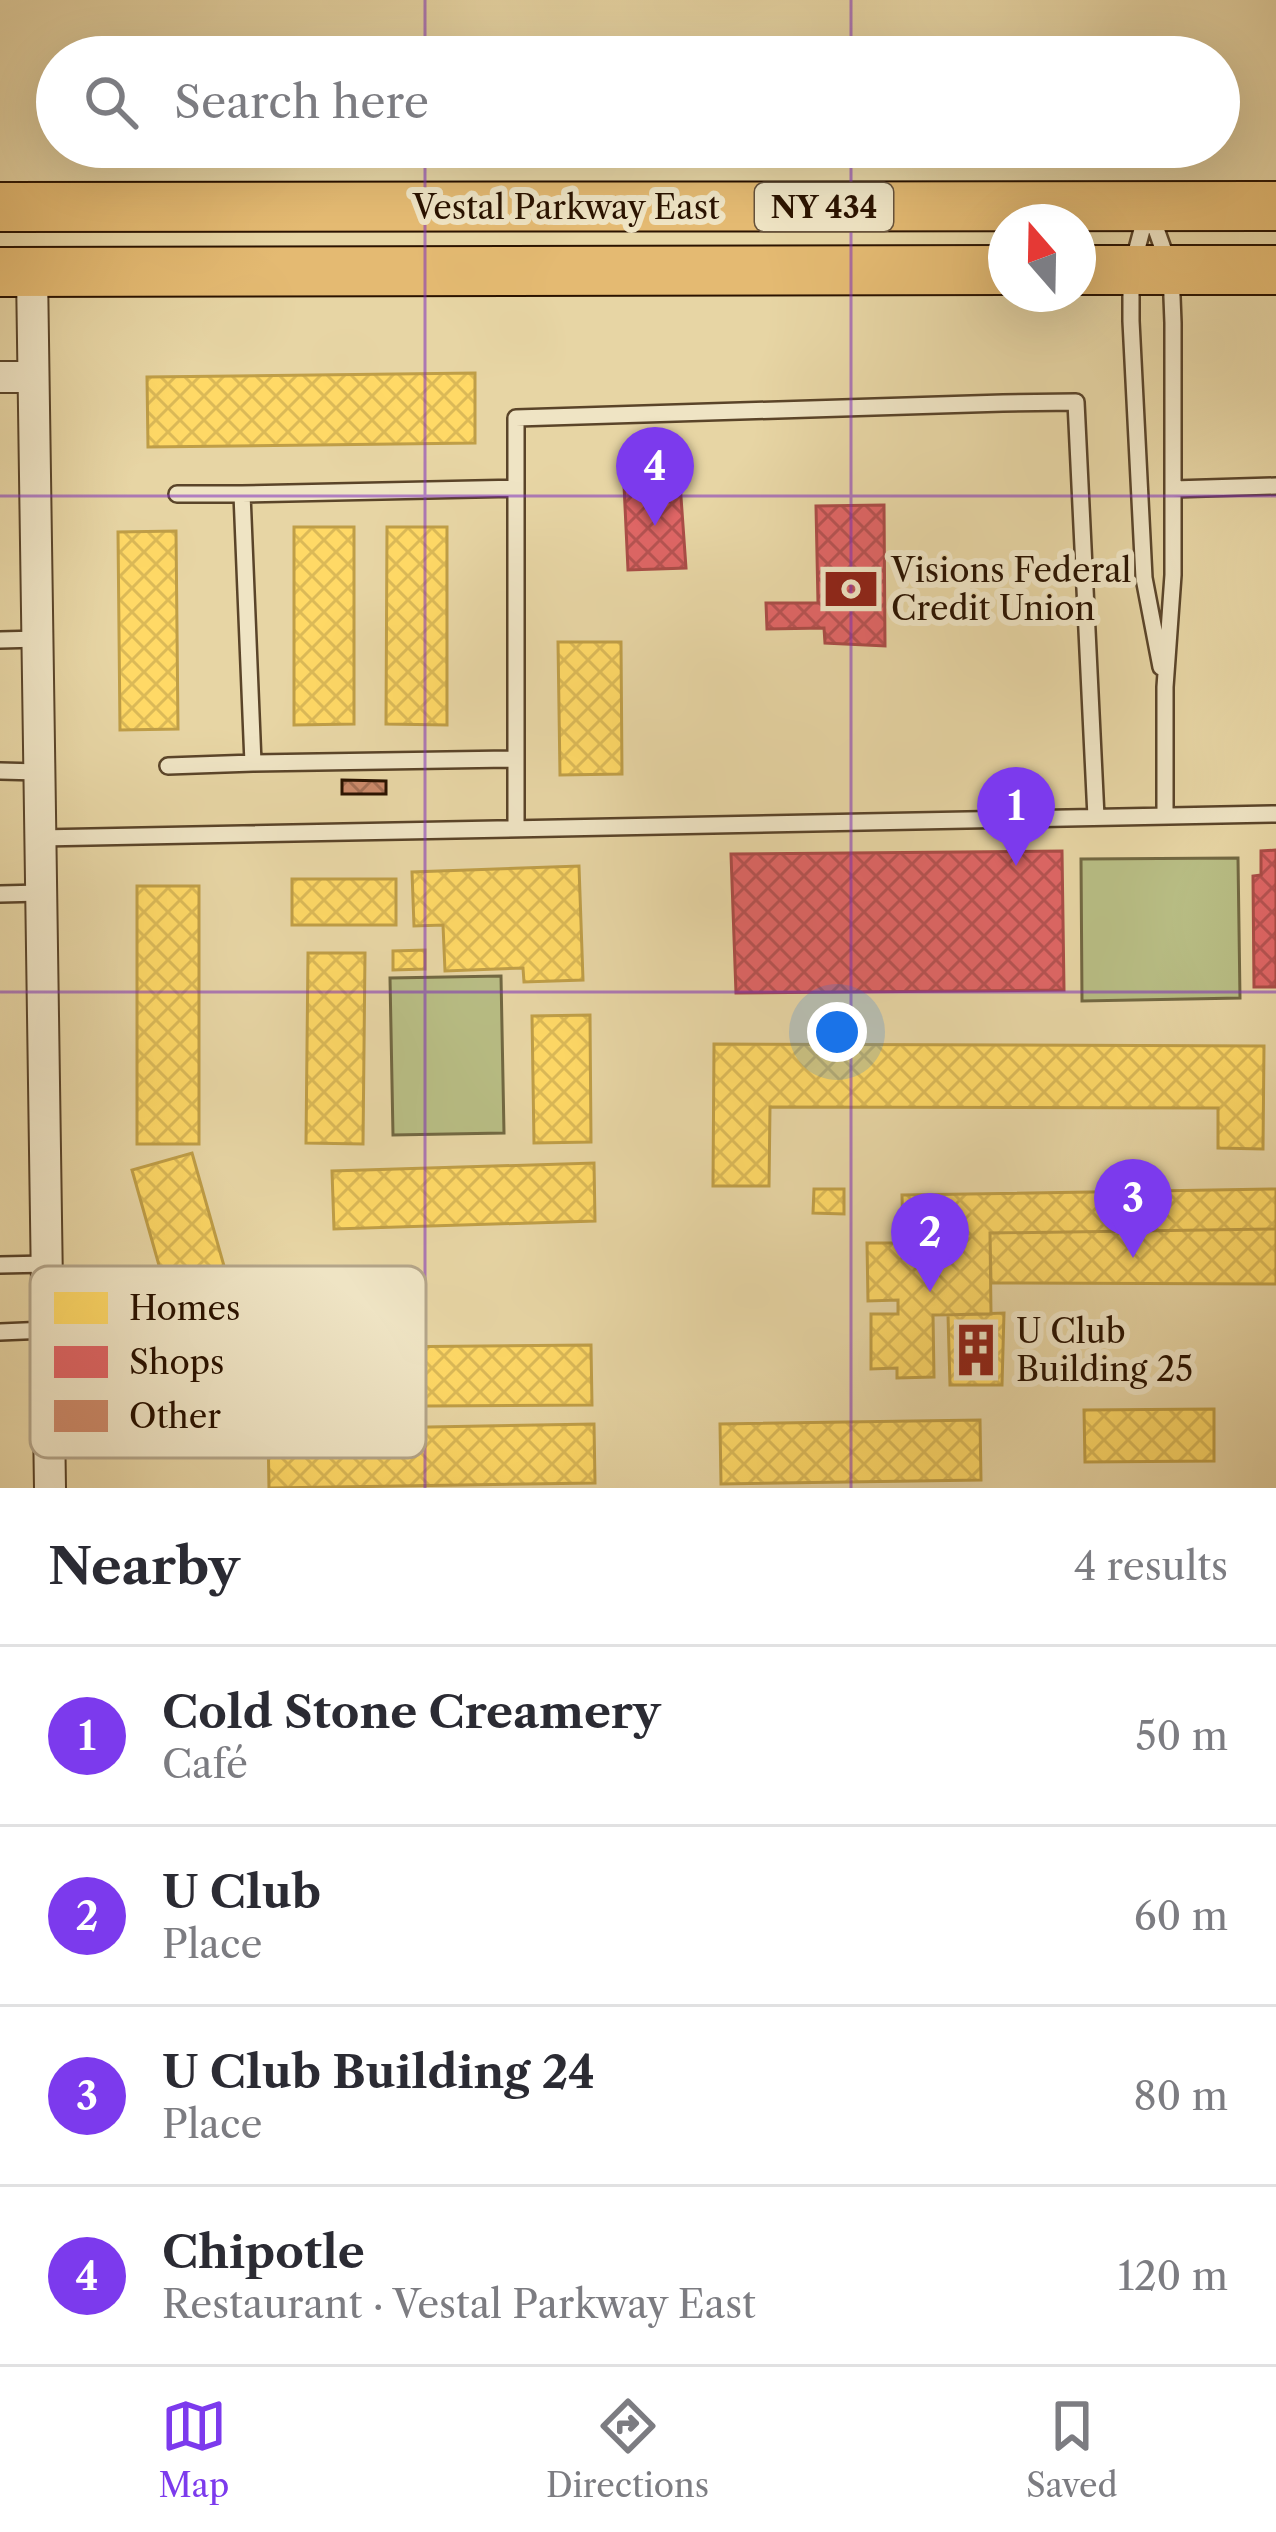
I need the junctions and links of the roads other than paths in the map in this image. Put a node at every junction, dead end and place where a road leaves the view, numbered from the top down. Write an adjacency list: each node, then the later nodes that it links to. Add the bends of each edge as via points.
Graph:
1 (1148, 206): 2 (main road, Vestal Parkway East / NY 434); 4 (main road, Vestal Parkway East / NY 434); 7 (lane); 7 (lane)
2 (1276, 206)
3 (0, 207): 4 (main road, Vestal Parkway East / NY 434)
4 (137, 208): 8 (main road, via 58,234)
5 (988, 270): 8 (main road, Vestal Parkway East / NY 434)
6 (1096, 270): 7 (main road)
7 (1151, 271): 9 (main road); 14 (lane); 19 (lane, via 1144,578)
8 (16, 273): 11 (street)
9 (1266, 274)
10 (0, 377): 11 (street)
11 (33, 377): 17 (street)
12 (1276, 486): 14 (lane)
13 (516, 488): 16 (lane); 20 (lane); 27 (lane, via 516,418 1076,403)
14 (1173, 489): 19 (lane)
15 (177, 494): 16 (lane)
16 (242, 494): 21 (lane)
17 (40, 639): 18 (lane); 24 (street)
18 (0, 640)
19 (1165, 687): 26 (lane)
20 (516, 759): 21 (lane); 28 (lane)
21 (253, 764): 22 (lane)
22 (168, 766)
23 (0, 772): 24 (lane)
24 (39, 772): 29 (street)
25 (1276, 814): 26 (lane)
26 (1165, 815): 27 (lane)
27 (1096, 817): 28 (lane)
28 (516, 828): 29 (lane)
29 (40, 838): 31 (street)
30 (0, 893): 31 (lane)
31 (41, 893): 32 (street)
32 (47, 1264): 33 (lane)
33 (0, 1265)
34 (30, 1331): 35 (lane)
35 (0, 1332)
36 (49, 1458): 37 (street)
37 (50, 1488)

